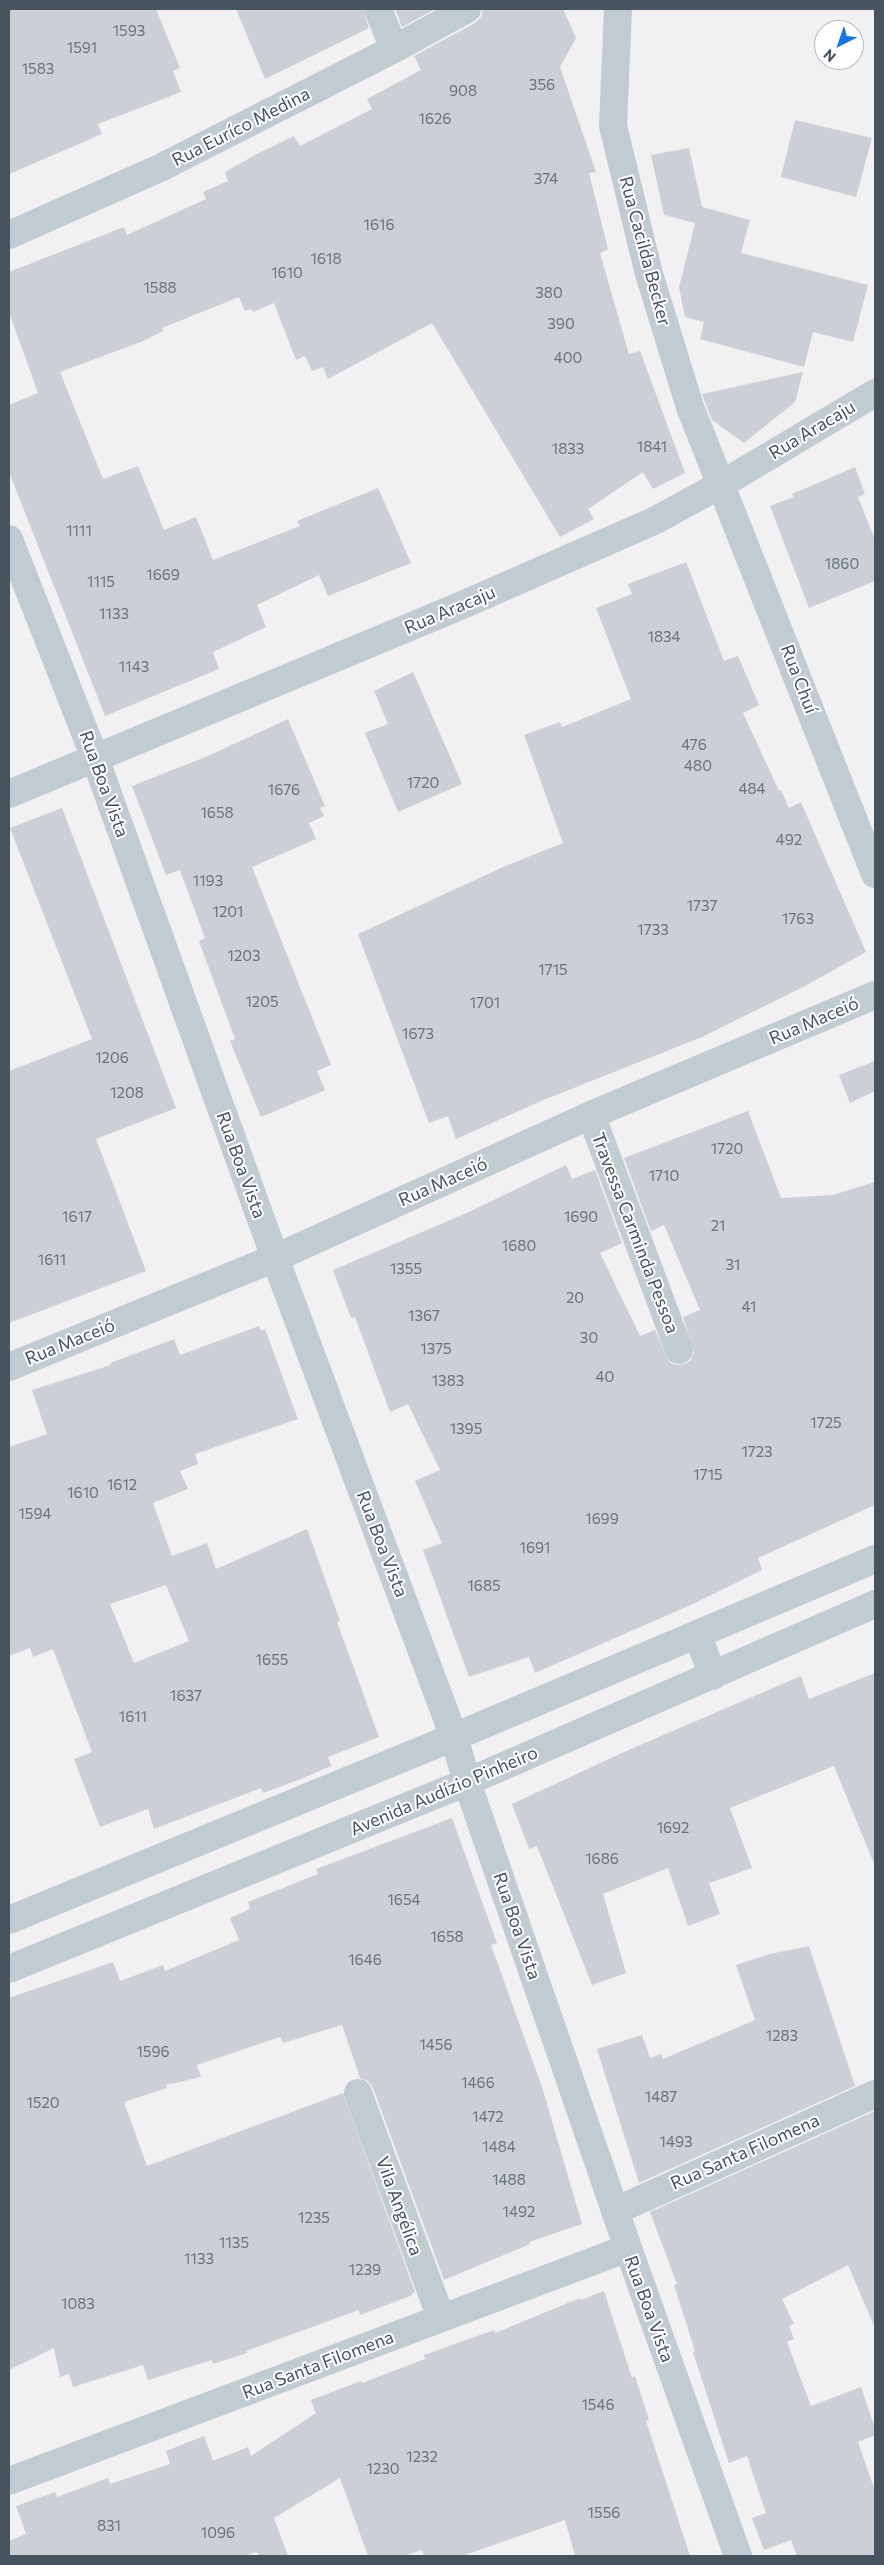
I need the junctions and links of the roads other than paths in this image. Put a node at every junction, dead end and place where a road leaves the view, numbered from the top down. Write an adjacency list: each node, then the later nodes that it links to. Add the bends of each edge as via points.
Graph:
1 (378, 9): 4 (street)
2 (467, 9): 4 (street, Rua Euríco Medina)
3 (618, 9): 7 (street, Rua Cacilda Becker, via 613,126 649,274 690,407)
4 (394, 49): 5 (street, Rua Euríco Medina, via 160,168)
5 (9, 235)
6 (875, 393): 7 (street, Rua Aracaju)
7 (722, 484): 9 (street, Rua Aracaju, via 654,521 460,606); 11 (street, Rua Chuí)
8 (9, 539): 9 (street, Rua Boa Vista)
9 (95, 758): 10 (street, Rua Aracaju); 14 (street, Rua Boa Vista)
10 (9, 794)
11 (875, 874)
12 (875, 995): 13 (street, Rua Maceió)
13 (591, 1115): 14 (street, Rua Maceió); 15 (street, Travessa Carminda Pessoa)
14 (275, 1258): 16 (street, Rua Maceió); 21 (street, Rua Boa Vista)
15 (679, 1350)
16 (9, 1367)
17 (875, 1559): 19 (street)
18 (875, 1604): 20 (street, Avenida Audízio Pinheiro)
19 (697, 1634): 20 (street); 21 (street)
20 (713, 1676): 22 (street, Avenida Audízio Pinheiro)
21 (454, 1737): 22 (street, Rua Boa Vista); 23 (street)
22 (467, 1782): 24 (street, Avenida Audízio Pinheiro); 27 (street, Rua Boa Vista)
23 (9, 1920)
24 (9, 1969)
25 (358, 2093): 29 (street, Vila Angélica)
26 (875, 2094): 27 (street, Rua Santa Filomena)
27 (615, 2211): 28 (street, Rua Boa Vista)
28 (628, 2248): 29 (street, Rua Santa Filomena); 31 (street, Rua Boa Vista)
29 (441, 2318): 30 (street, Rua Santa Filomena)
30 (9, 2481)
31 (738, 2556)

